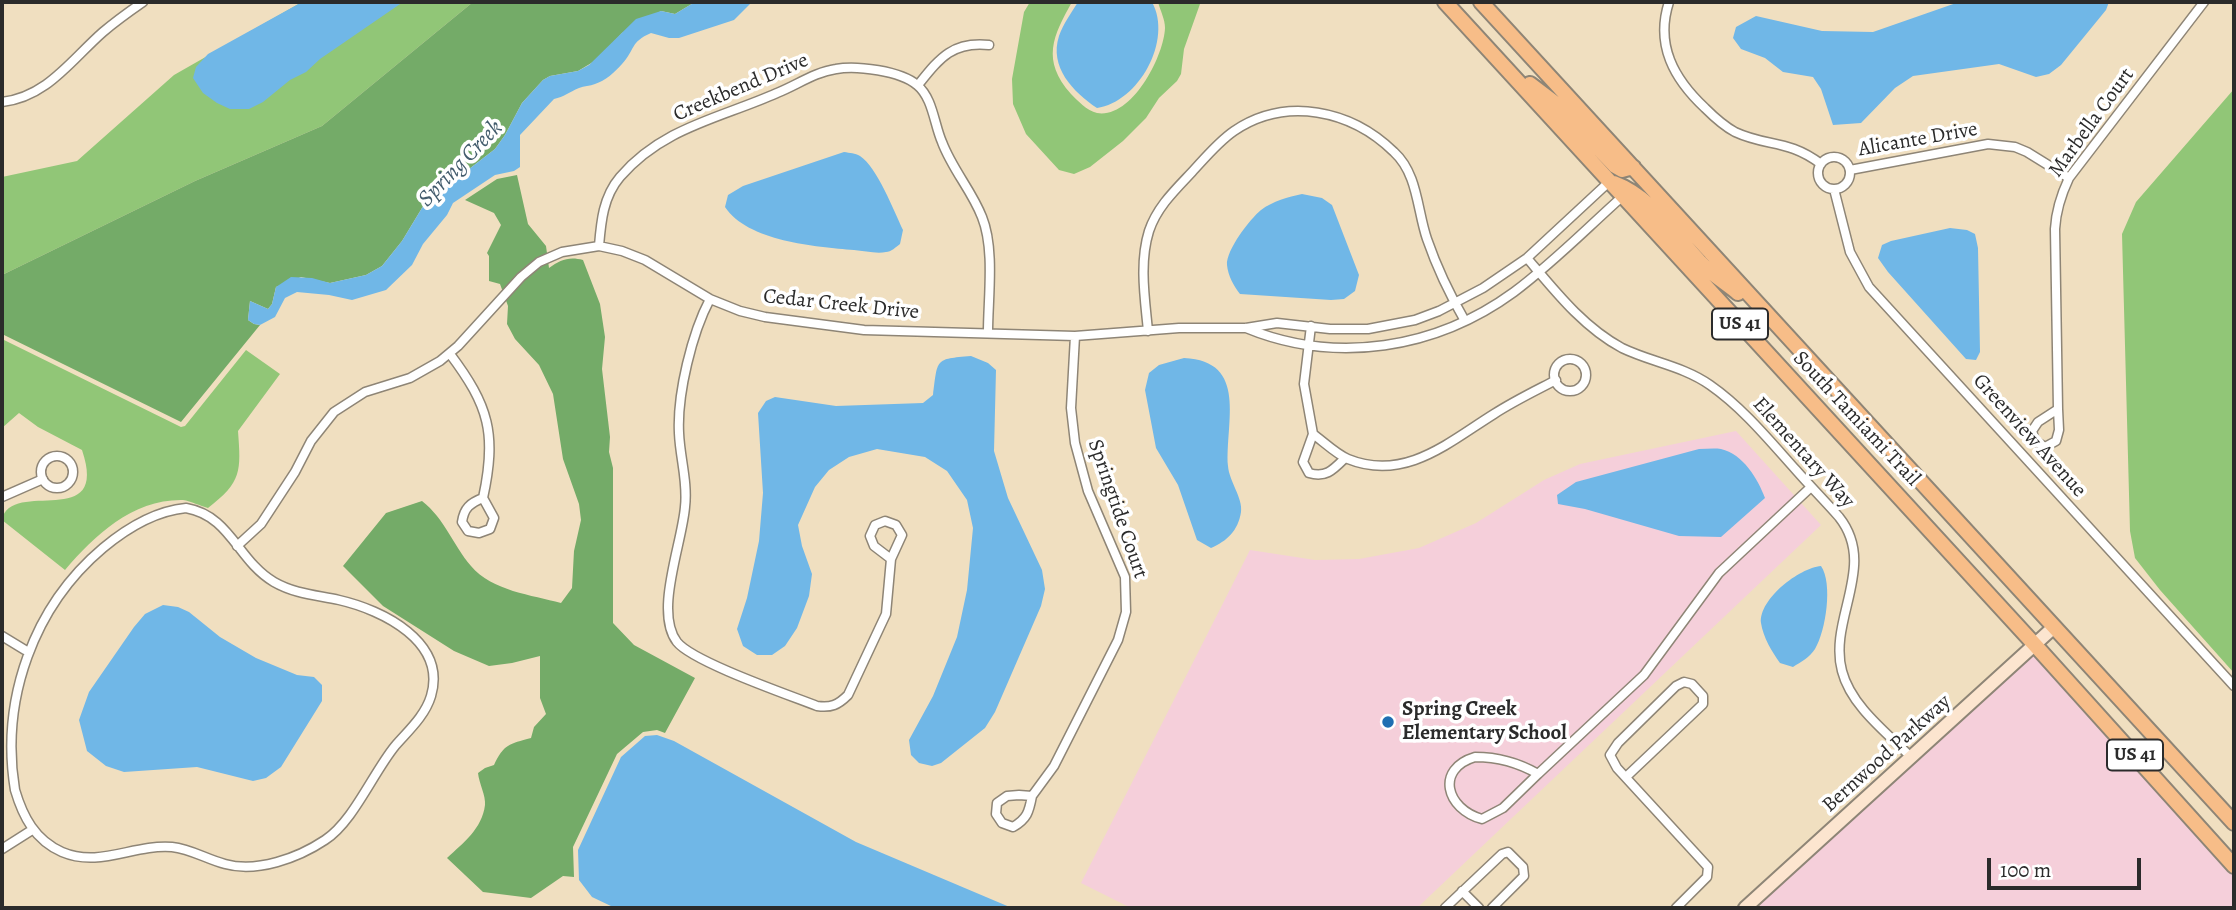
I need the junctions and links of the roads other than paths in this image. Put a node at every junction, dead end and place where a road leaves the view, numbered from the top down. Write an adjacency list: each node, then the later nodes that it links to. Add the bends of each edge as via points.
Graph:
1 (143, 2): 9 (street, via 43,88)
2 (1445, 2): 7 (main road, South Tamiami Trail / US 41)
3 (1481, 2): 11 (main road, South Tamiami Trail / US 41)
4 (1669, 2): 10 (street, via 1664,34 1668,59 1698,102 1733,131 1795,148)
5 (2204, 2): 13 (street, Marbella Court)
6 (989, 44): 8 (street, via 951,50)
7 (1500, 62): 11 (main road, via 1555,103 1615,166 1622,170); 14 (main road, South Tamiami Trail / US 41)
8 (918, 85): 17 (street, Creekbend Drive, via 887,72 837,68 691,125 652,149 620,177 602,212); 27 (street, via 929,100 947,154 986,230)
9 (2, 102)
10 (1821, 164): 12 (street, via 1838,157); 15 (street, via 1820,181)
11 (1633, 167): 22 (main road, South Tamiami Trail / US 41)
12 (1850, 170): 13 (street, Alicante Drive, via 1988,144 2027,152); 15 (street, via 1846,183)
13 (2068, 178): 32 (street, Marbella Court, via 2055,229)
14 (1610, 181): 16 (main road, South Tamiami Trail / US 41); 18 (street, Cedar Creek Drive); 22 (main road, via 1644,199 1702,265)
15 (1834, 189): 45 (street, Greenview Avenue, via 1850,252 1869,287)
16 (1623, 196): 19 (street, Cedar Creek Drive); 43 (main road, South Tamiami Trail / US 41)
17 (599, 246): 20 (street, Cedar Creek Drive, via 634,255); 30 (street, Cedar Creek Drive, via 562,252 539,262)
18 (1527, 258): 19 (street, Elementary Way); 21 (street, Cedar Creek Drive)
19 (1539, 272): 23 (street, Cedar Creek Drive, via 1493,307); 36 (street, Elementary Way, via 1603,336 1694,375 1727,397)
20 (710, 299): 27 (street, Cedar Creek Drive, via 765,317 864,330); 40 (street, via 697,326 680,406 686,505 667,612 678,643 696,657 829,708 848,695 883,626)
21 (1455, 304): 23 (street); 24 (street, Cedar Creek Drive, via 1391,326 1356,330); 26 (street, via 1427,240 1404,163 1351,121 1301,111 1267,117 1233,132 1162,205 1149,230 1144,256)
22 (1773, 320): 41 (main road, South Tamiami Trail / US 41)
23 (1465, 321): 29 (street, Cedar Creek Drive, via 1385,347)
24 (1311, 327): 25 (street, Cedar Creek Drive, via 1277,323); 29 (street)
25 (1246, 328): 26 (street, Cedar Creek Drive); 29 (street, Cedar Creek Drive)
26 (1148, 331): 28 (street, Cedar Creek Drive)
27 (988, 332): 28 (street, Cedar Creek Drive)
28 (1075, 336): 49 (street, Springtide Court, via 1071,408 1075,443 1088,491 1125,577 1126,612 1118,640 1054,766)
29 (1307, 345): 33 (street, via 1304,384)
30 (450, 354): 38 (street, via 476,391 485,414 489,464); 39 (street, Cedar Creek Drive, via 410,377 365,392 334,412 261,524)
31 (1556, 380): 34 (street, via 1415,462 1378,467)
32 (2058, 409): 32 (street, Marbella Court, via 2032,431 2035,441 2045,447 2056,441)
33 (1313, 434): 34 (street); 34 (street, via 1303,462 1309,473 1330,473)
34 (1345, 458)
35 (43, 480): 35 (street, via 51,487 65,486 73,477 69,460 60,455 49,457 42,466); 37 (street)
36 (1811, 487): 46 (street, Elementary Way, via 1840,519 1855,556 1840,656 1845,680 1864,709); 47 (street, via 1719,573 1644,675)
37 (2, 497)
38 (483, 498): 38 (street, via 464,510 461,522 468,531 490,529 494,518)
39 (237, 546): 44 (street, via 218,521 197,510 174,509 152,517 111,542 77,572 48,608); 51 (street, via 262,573 283,586 352,604 417,639 433,672 431,695 421,716 390,752 338,829 321,843 274,862 239,866 172,847 105,858 80,857 50,845)
40 (891, 559): 40 (street, via 874,546 870,536 875,525 885,521 896,525 902,535)
41 (2054, 627): 43 (street, Bernwood Parkway); 50 (main road, South Tamiami Trail / US 41)
42 (2, 636): 44 (street)
43 (2035, 645): 46 (street, Bernwood Parkway); 53 (main road, South Tamiami Trail / US 41)
44 (25, 650): 51 (street, via 10,697 6,739 15,791)
45 (2234, 686)
46 (1911, 757): 59 (street, Bernwood Parkway)
47 (1538, 774): 47 (street, via 1503,808 1482,819 1458,807 1451,796 1454,770 1475,757 1522,764)
48 (1626, 778): 48 (street, via 1611,759 1613,748 1676,687 1692,684 1703,696 1703,704); 58 (street, via 1708,867 1707,877)
49 (1032, 796): 49 (street, Springtide Court, via 1007,796 998,803 996,814 1002,823 1013,827 1023,822)
50 (2234, 823)
51 (32, 830): 52 (street)
52 (2, 849)
53 (2234, 866)
54 (1462, 891): 55 (street); 56 (street); 57 (street, via 1502,854 1511,854 1523,867 1524,876)
55 (1445, 908)
56 (1479, 908)
57 (1492, 908)
58 (1675, 908)
59 (1745, 908)

